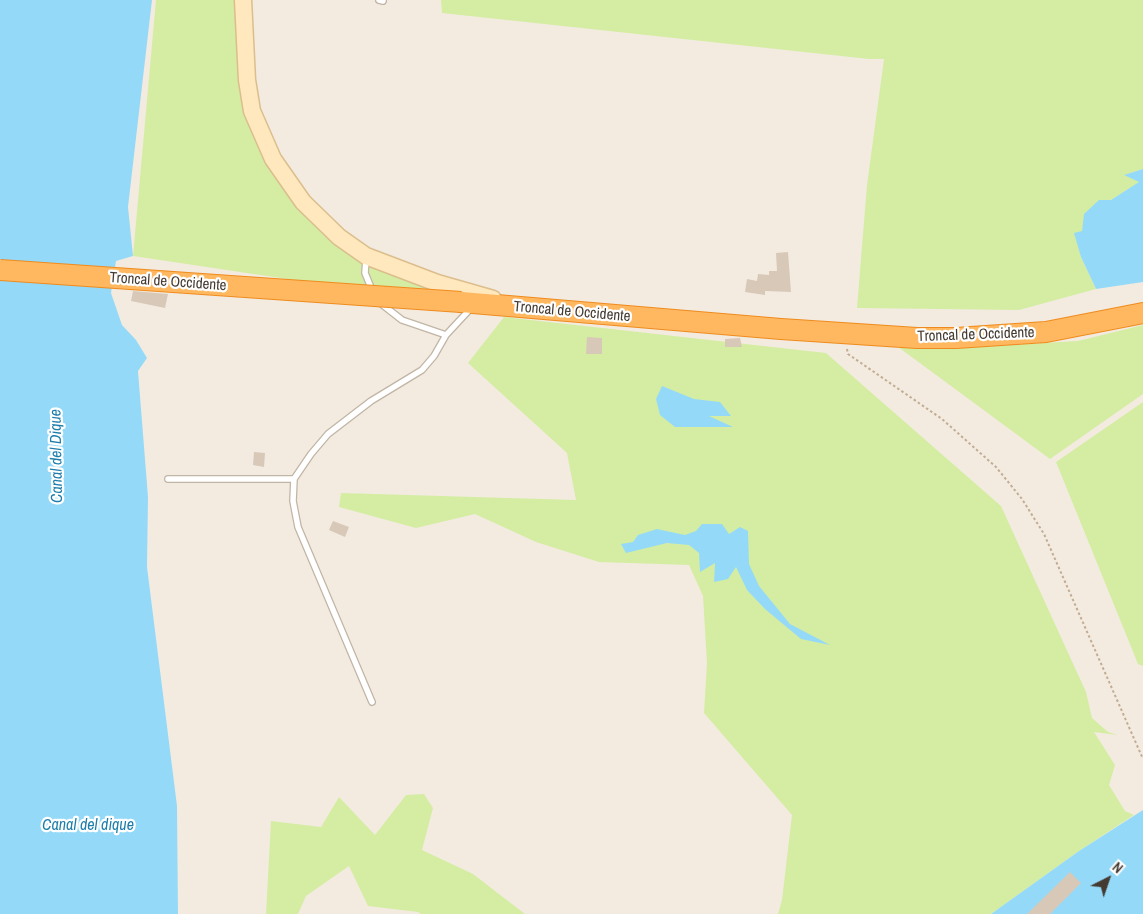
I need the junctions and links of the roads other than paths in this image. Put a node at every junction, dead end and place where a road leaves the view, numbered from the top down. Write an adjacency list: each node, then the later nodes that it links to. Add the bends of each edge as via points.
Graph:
1 (243, 0): 4 (street, via 246,80 252,111 273,159 303,202 339,237)
2 (379, 0): 3 (lane)
3 (383, 0)
4 (366, 256): 7 (street, via 437,283 493,299); 9 (lane, via 366,279 380,304 402,320)
5 (0, 270): 6 (highway, Troncal de Occidente, bridge)
6 (469, 302): 7 (highway, Troncal de Occidente); 9 (lane)
7 (499, 306): 8 (highway, Troncal de Occidente, via 917,338 1046,332)
8 (1143, 313)
9 (446, 335): 11 (lane, via 422,370 371,401 328,434)
10 (168, 479): 11 (lane)
11 (294, 479): 12 (lane, via 293,501 298,527)
12 (372, 702)

